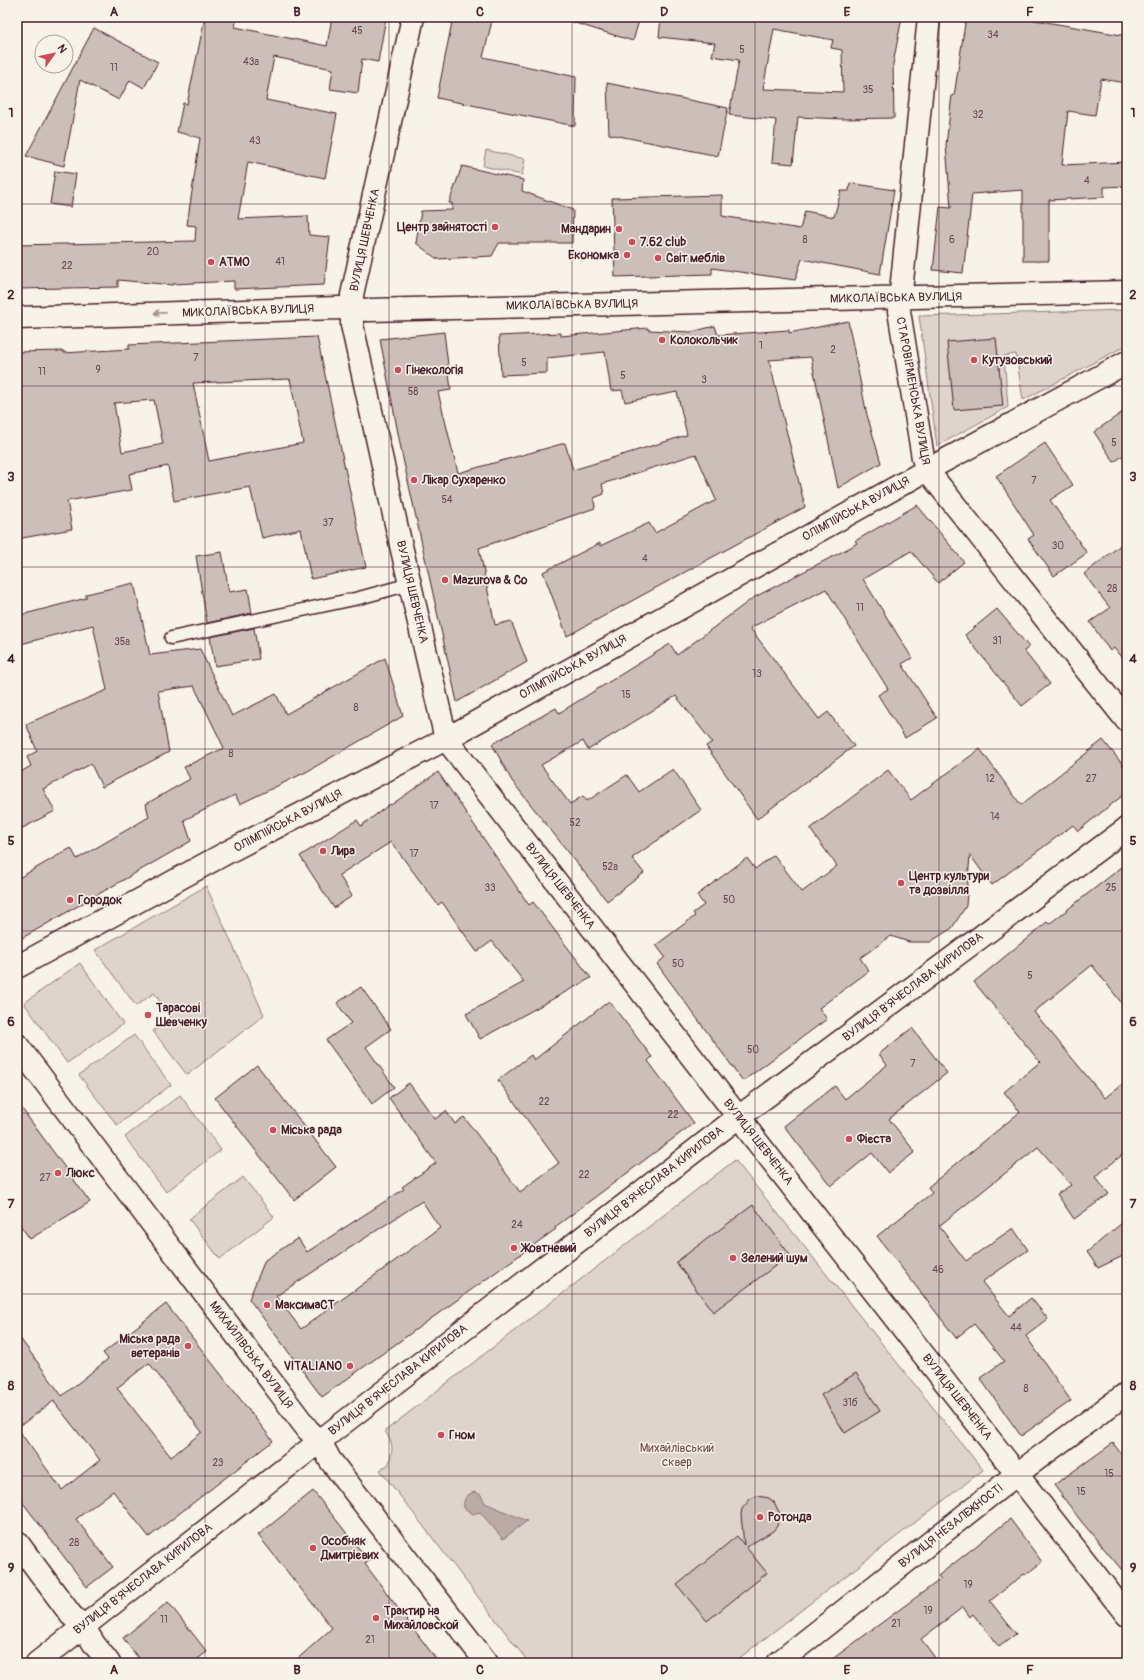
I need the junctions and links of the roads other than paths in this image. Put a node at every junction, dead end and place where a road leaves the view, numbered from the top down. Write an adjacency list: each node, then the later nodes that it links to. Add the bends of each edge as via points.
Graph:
1 (413, 17): 5 (street, ВУЛИЦЯ ШЕВЧЕНКА, via 354,287)
2 (929, 17): 4 (street, СТАРОВІРМЕНСЬКА ВУЛИЦЯ)
3 (1127, 292): 4 (street, МИКОЛАЇВСЬКА ВУЛИЦЯ)
4 (901, 297): 5 (street, МИКОЛАЇВСЬКА ВУЛИЦЯ); 8 (street, СТАРОВІРМЕНСЬКА ВУЛИЦЯ, via 899,311)
5 (352, 309): 6 (street, МИКОЛАЇВСЬКА ВУЛИЦЯ, one-way to 6); 9 (street, ВУЛИЦЯ ШЕВЧЕНКА, via 352,325)
6 (17, 318)
7 (1127, 362): 8 (street, ОЛІМПІЙСЬКА ВУЛИЦЯ)
8 (927, 470): 11 (street, СТАРОВІРМЕНСЬКА ВУЛИЦЯ); 12 (street, ОЛІМПІЙСЬКА ВУЛИЦЯ)
9 (410, 584): 10 (lane, via 359,598); 12 (street, ВУЛИЦЯ ШЕВЧЕНКА)
10 (171, 638)
11 (1127, 721)
12 (446, 739): 14 (street, ОЛІМПІЙСЬКА ВУЛИЦЯ, via 226,853); 16 (street, ВУЛИЦЯ ШЕВЧЕНКА, via 732,1109)
13 (1127, 828): 16 (street, ВУЛИЦЯ В'ЯЧЕСЛАВА КИРИЛОВА)
14 (17, 968)
15 (17, 1045): 18 (street, МИХАЙЛІВСЬКА ВУЛИЦЯ, via 308,1430)
16 (740, 1116): 18 (street, ВУЛИЦЯ В'ЯЧЕСЛАВА КИРИЛОВА); 19 (street, ВУЛИЦЯ ШЕВЧЕНКА, via 751,1134)
17 (1127, 1393): 19 (street, ВУЛИЦЯ НЕЗАЛЕЖНОСТІ)
18 (320, 1441): 22 (street, ВУЛИЦЯ В'ЯЧЕСЛАВА КИРИЛОВА); 25 (street, МИХАЙЛІВСЬКА ВУЛИЦЯ, via 330,1460)
19 (1017, 1474): 21 (street, ВУЛИЦЯ ШЕВЧЕНКА); 26 (street, ВУЛИЦЯ НЕЗАЛЕЖНОСТІ)
20 (17, 1542): 22 (street, via 71,1615)
21 (1127, 1615)
22 (83, 1626): 23 (street, ВУЛИЦЯ В'ЯЧЕСЛАВА КИРИЛОВА); 24 (street)
23 (37, 1663)
24 (109, 1663)
25 (487, 1663)
26 (778, 1663)

